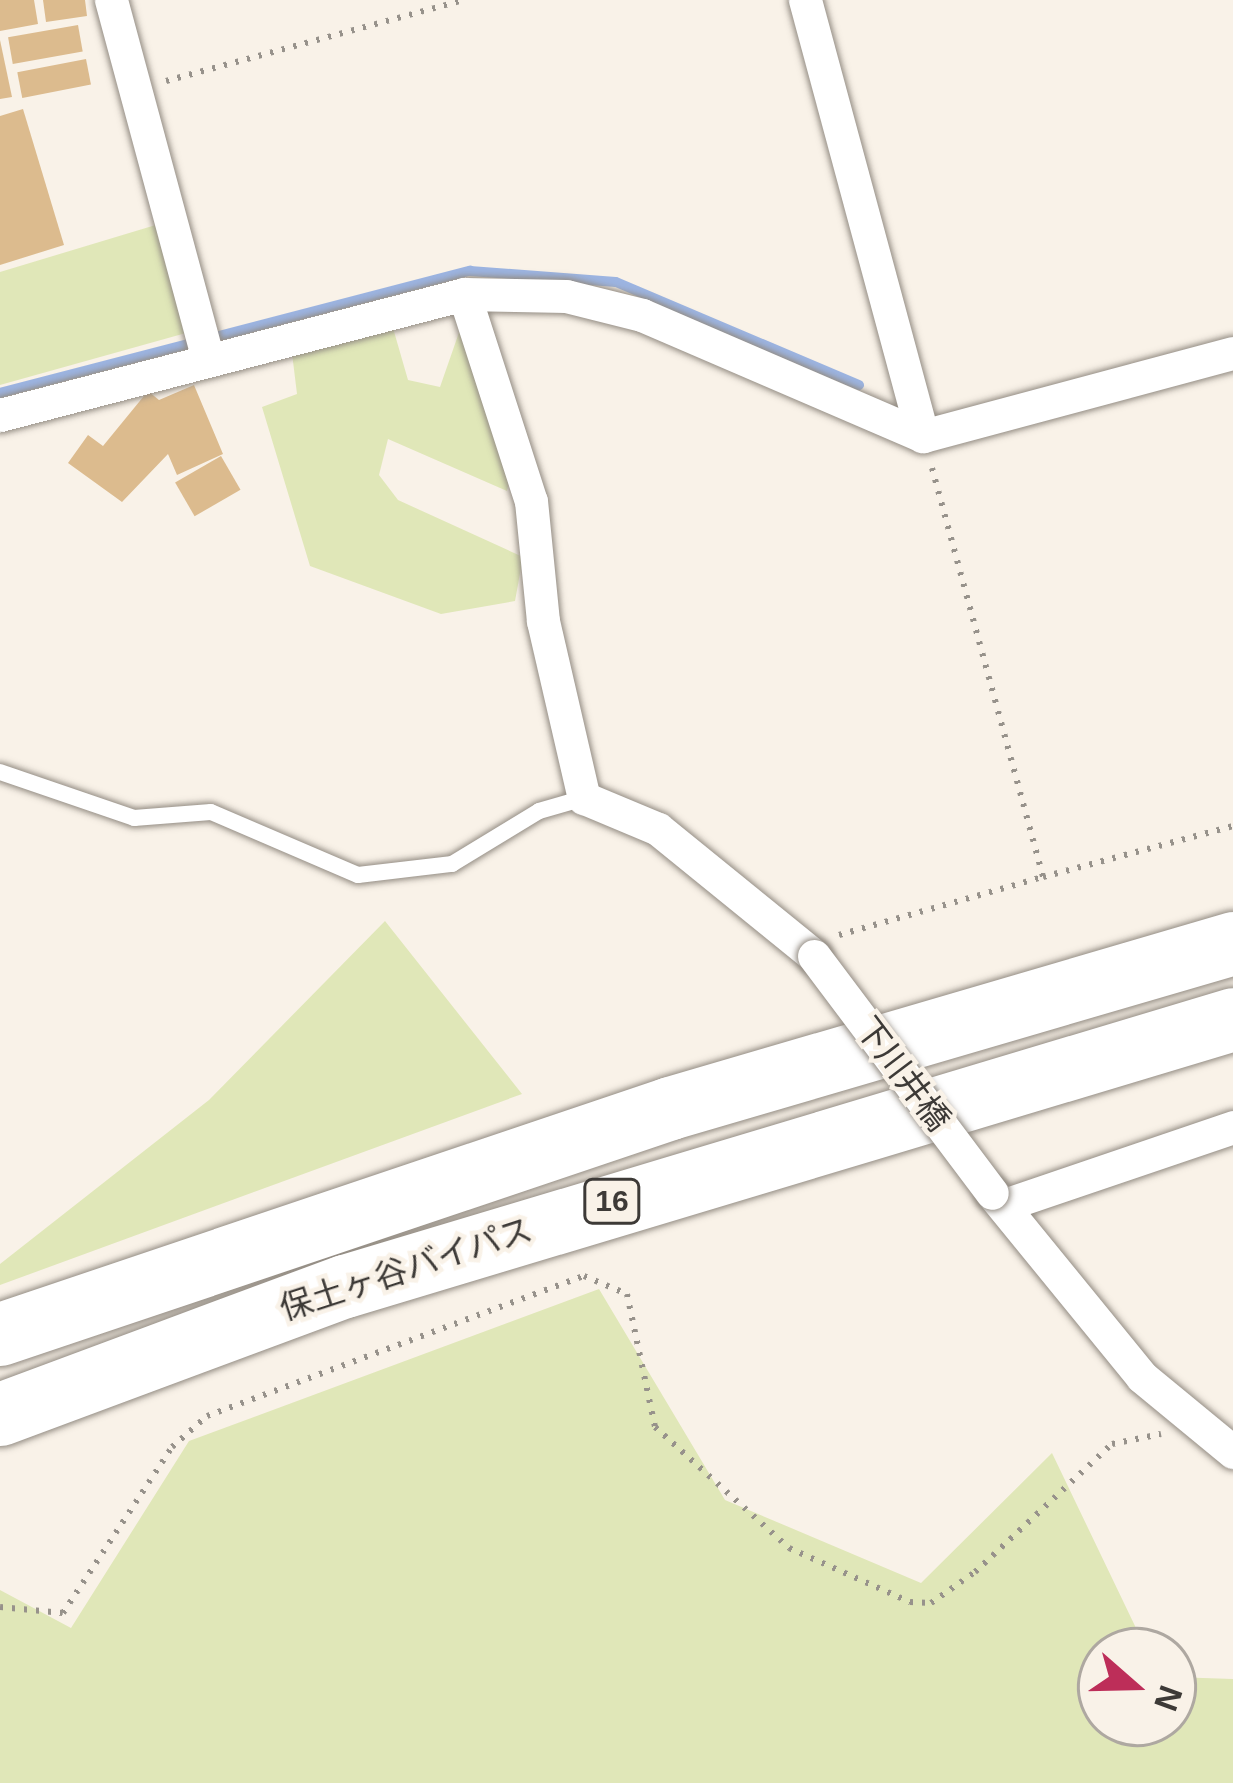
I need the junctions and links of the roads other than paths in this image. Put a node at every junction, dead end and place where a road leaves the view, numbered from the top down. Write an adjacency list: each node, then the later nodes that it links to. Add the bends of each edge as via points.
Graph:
1 (111, 0): 5 (street)
2 (805, 0): 7 (street)
3 (464, 294): 5 (street); 7 (street, via 566,296 642,315); 9 (street, via 531,501 543,621)
4 (1233, 353): 7 (street)
5 (207, 356): 6 (street)
6 (0, 415)
7 (923, 436)
8 (0, 772): 9 (lane, via 134,818 211,812 358,875 452,864 539,811)
9 (584, 798): 13 (street, 下川井橋, bridge, via 658,829 808,951)
10 (1233, 943): 14 (highway, 16, via 562,1142)
11 (1233, 1019): 15 (highway, 保土ヶ谷バイパス / 16, via 345,1286)
12 (1233, 1126): 13 (street)
13 (998, 1199): 16 (street, 下川井橋, via 1195,1429)
14 (0, 1334)
15 (0, 1414)
16 (1233, 1452)

